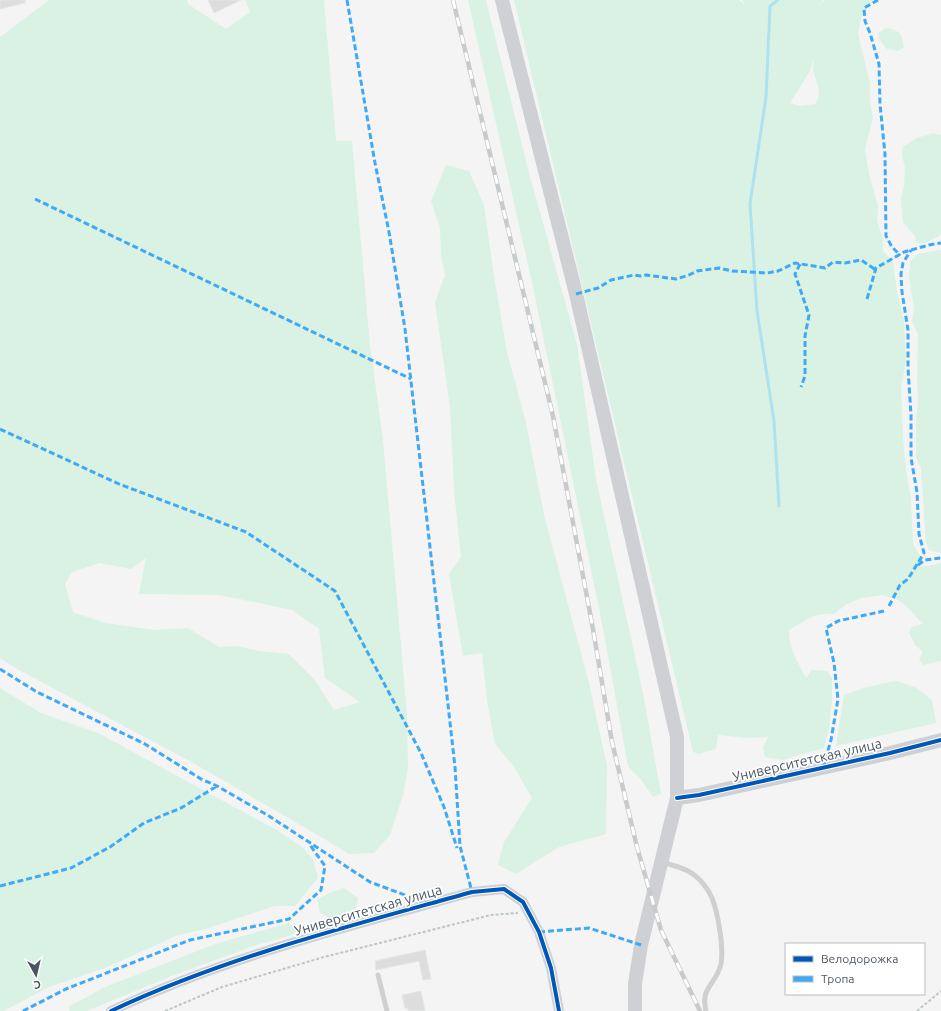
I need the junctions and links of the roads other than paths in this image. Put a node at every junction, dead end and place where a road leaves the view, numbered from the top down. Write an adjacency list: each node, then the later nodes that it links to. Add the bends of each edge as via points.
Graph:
1 (502, 0): 3 (main road, via 576,294 677,737)
2 (941, 740): 3 (main road, Университетская улица, via 699,796)
3 (677, 798): 4 (main road)
4 (661, 862): 9 (main road, via 641,945 635,984); 10 (lane, via 683,868 693,874 707,889 712,899 721,935 721,963 717,976 705,993)
5 (378, 975): 7 (lane)
6 (111, 1011): 8 (street, Университетская улица, via 152,992 280,947 472,892 504,889 523,902 539,932 551,968)
7 (387, 1011)
8 (559, 1011)
9 (635, 1011)
10 (706, 1011)

